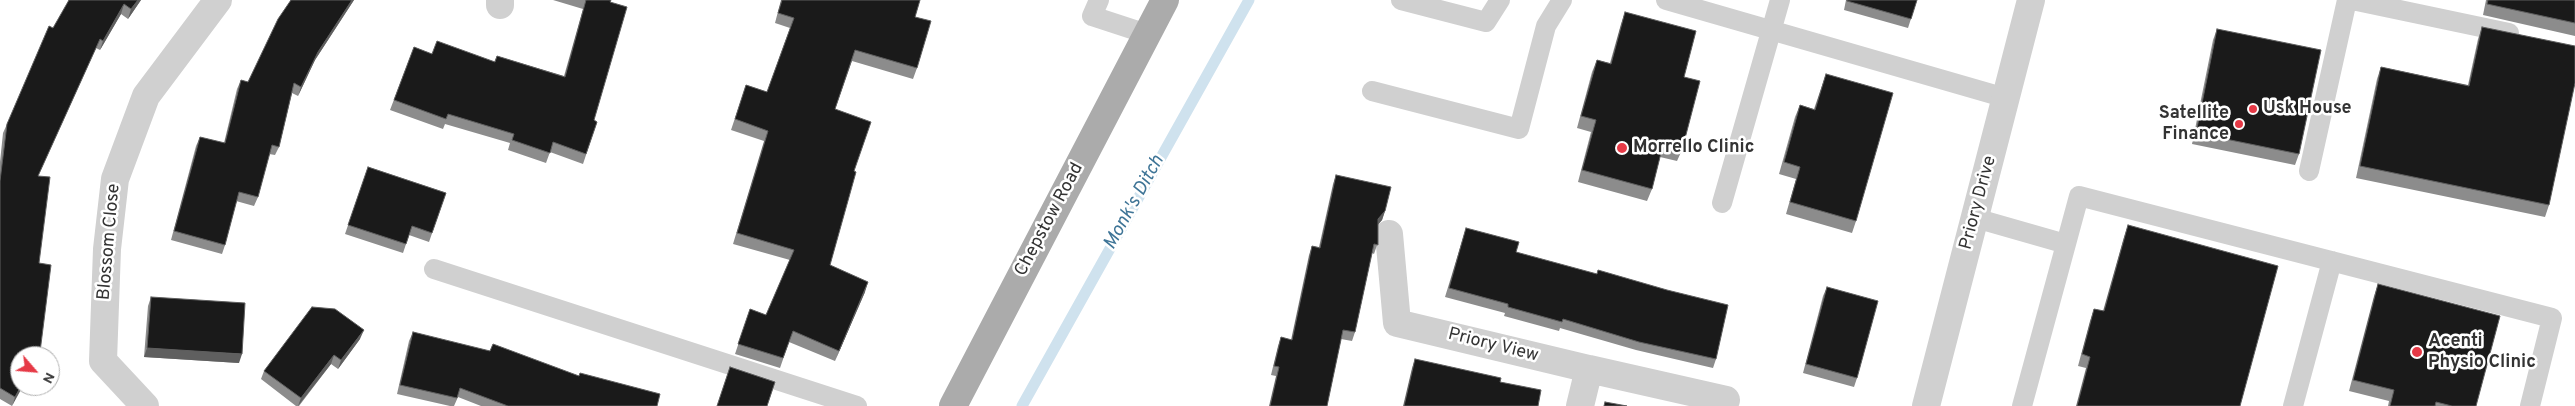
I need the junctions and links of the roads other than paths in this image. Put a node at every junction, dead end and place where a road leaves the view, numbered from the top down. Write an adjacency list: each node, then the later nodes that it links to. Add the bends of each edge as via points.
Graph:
1 (218, 0): 27 (street, Blossom Close, via 146,96 115,179 107,249 103,362)
2 (1099, 0): 14 (lane, via 1092,16)
3 (1165, 0): 14 (main road, Chepstow Road)
4 (1401, 0): 5 (lane, via 1486,22)
5 (1500, 0)
6 (1562, 0): 16 (lane, via 1546,26 1519,129)
7 (1666, 0): 12 (lane)
8 (1780, 0): 13 (lane)
9 (2031, 0): 17 (street, Priory Drive)
10 (2347, 0): 18 (lane)
11 (2352, 0): 15 (lane)
12 (1686, 3): 13 (lane)
13 (1772, 30): 17 (lane); 19 (lane)
14 (1147, 34): 29 (main road, Chepstow Road)
15 (2526, 37)
16 (1372, 91)
17 (2006, 98): 20 (street, Priory Drive)
18 (2309, 171)
19 (1722, 203)
20 (1975, 218): 22 (lane); 31 (street, Priory Drive)
21 (1389, 234): 25 (street, Priory View, via 1397,323)
22 (2066, 244): 23 (lane, via 2080,196); 32 (lane)
23 (2332, 261): 33 (lane); 34 (lane, via 2552,318)
24 (434, 269): 28 (lane)
25 (1588, 370): 26 (street, Priory View); 30 (street)
26 (1726, 400)
27 (145, 406)
28 (857, 406)
29 (953, 406)
30 (1580, 406)
31 (1926, 406)
32 (2022, 406)
33 (2293, 406)
34 (2530, 406)

